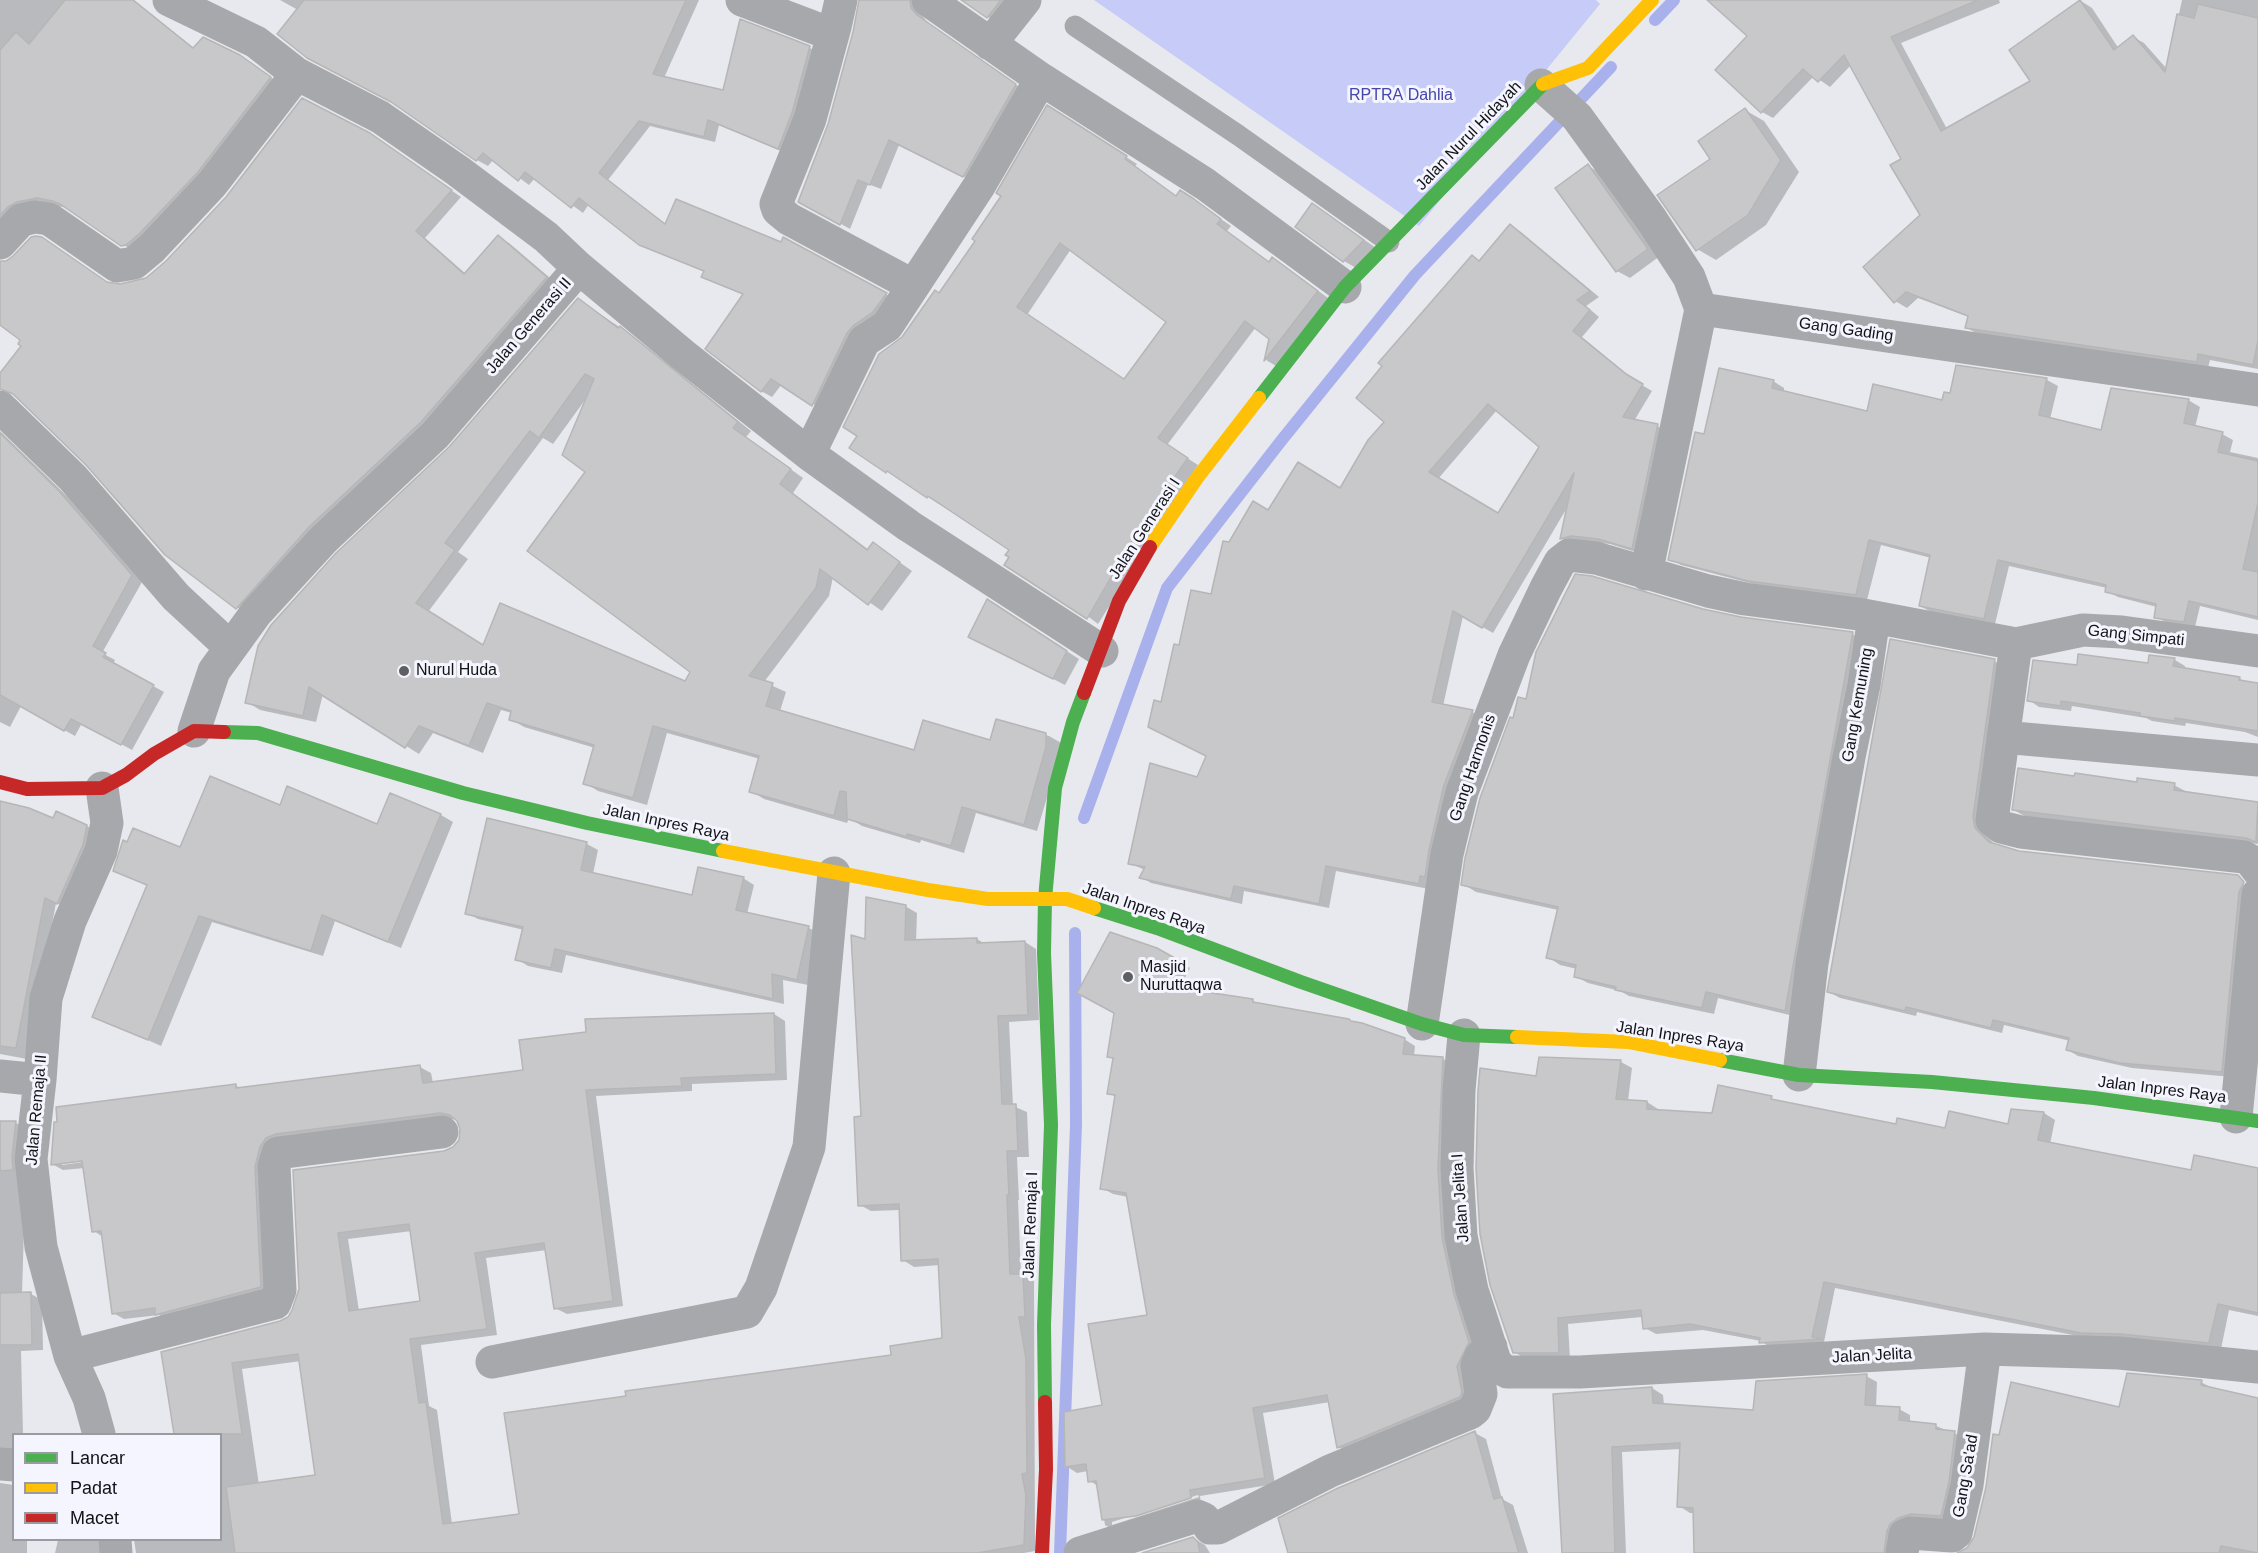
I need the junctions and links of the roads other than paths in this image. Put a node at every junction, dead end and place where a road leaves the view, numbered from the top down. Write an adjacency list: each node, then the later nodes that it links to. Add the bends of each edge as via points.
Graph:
1 (169, 0): 9 (street, Jalan Generasi II, via 256,42)
2 (742, 0): 6 (street, via 823,31)
3 (928, 0): 8 (street)
4 (1025, 0): 8 (street)
5 (1652, 0): 11 (street, Jalan Nurul Hidayah)
6 (838, 13): 15 (street, via 810,119 776,204 789,219)
7 (1075, 26): 12 (lane)
8 (990, 44): 10 (street)
9 (297, 74): 13 (street, via 212,184 134,263 117,266 49,219 21,220); 14 (street, Jalan Generasi II, via 380,117 546,237)
10 (1041, 79): 15 (street, via 979,186); 16 (street, via 1205,184)
11 (1560, 102): 12 (street, Jalan Nurul Hidayah); 17 (street, via 1651,219 1689,277)
12 (1389, 242): 16 (street, Jalan Nurul Hidayah)
13 (0, 243)
14 (579, 268): 20 (street); 24 (street, Jalan Generasi II, via 435,435 322,540)
15 (912, 285): 20 (street, via 887,326 864,341)
16 (1345, 287): 25 (street, Jalan Generasi I, via 1158,534 1119,601)
17 (1701, 309): 18 (street, Gang Gading); 21 (street)
18 (2258, 390)
19 (0, 407): 24 (street, via 73,478 176,597)
20 (809, 454): 25 (street, via 909,526)
21 (1646, 574): 22 (street, via 1745,599); 36 (street, Gang Harmonis, via 1596,558 1569,555 1557,568 1514,656 1462,792 1447,854)
22 (1874, 617): 23 (street, Gang Simpati); 38 (street, Gang Kemuning, via 1812,963)
23 (2016, 644): 26 (street, Gang Simpati, via 2083,630); 28 (street)
24 (230, 647): 27 (street, Jalan Generasi II, via 214,671)
25 (1102, 651): 35 (street, Jalan Generasi I, via 1073,722 1055,788)
26 (2258, 651)
27 (194, 731): 31 (street); 33 (street, Jalan Inpres Raya, via 258,733 463,793 586,823)
28 (2003, 737): 29 (street); 32 (street, via 1992,820 2001,827 2244,857)
29 (2258, 760)
30 (0, 782): 31 (street, via 27,789)
31 (102, 788): 40 (street, Jalan Remaja II, via 107,823 102,851 70,921 46,998)
32 (2258, 870)
33 (834, 873): 35 (street, Jalan Inpres Raya, via 988,899); 46 (street, via 809,1146 760,1288 747,1312)
34 (2258, 894): 41 (street)
35 (1045, 899): 36 (street, Jalan Inpres Raya, via 1067,899); 49 (street, Jalan Remaja I, via 1051,1125)
36 (1422, 1024): 37 (street, Jalan Inpres Raya)
37 (1464, 1035): 38 (street, Jalan Inpres Raya, via 1628,1042); 44 (street, Jalan Jelita I, via 1457,1168 1461,1236 1472,1290)
38 (1799, 1074): 41 (street, Jalan Inpres Raya, via 2082,1097)
39 (0, 1076): 40 (street)
40 (40, 1080): 45 (street, Jalan Remaja II, via 30,1159 41,1247)
41 (2247, 1119)
42 (442, 1132): 45 (street, via 278,1154 274,1166 280,1290 275,1304)
43 (1985, 1349): 44 (street, Jalan Jelita, via 1511,1373 1497,1365); 47 (street, Jalan Jelita, via 2119,1353); 51 (street, Gang Sa'ad, via 1967,1485 1956,1533 1910,1533 1905,1535)
44 (1492, 1352): 50 (street, via 1481,1356 1477,1365 1480,1394 1470,1413 1330,1471 1218,1528 1210,1527 1197,1516)
45 (70, 1356): 48 (street, Jalan Remaja II, via 89,1398)
46 (492, 1362)
47 (2258, 1367)
48 (99, 1433)
49 (1042, 1553)
50 (1080, 1553)
51 (1902, 1553)

